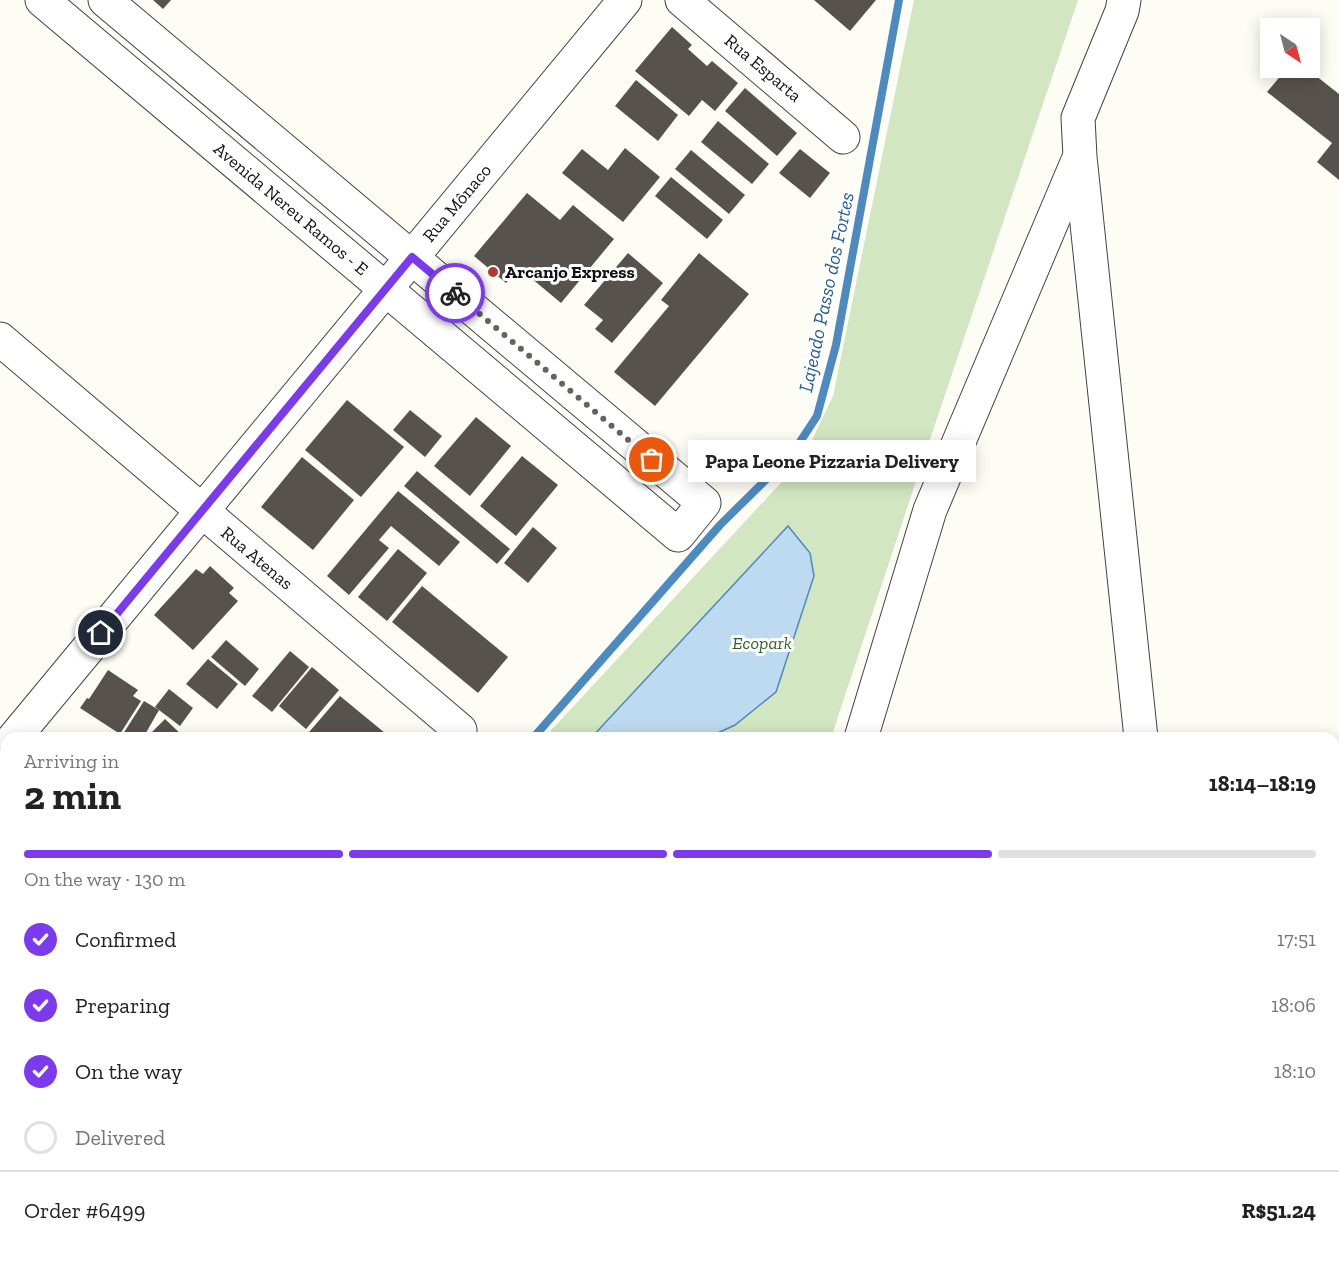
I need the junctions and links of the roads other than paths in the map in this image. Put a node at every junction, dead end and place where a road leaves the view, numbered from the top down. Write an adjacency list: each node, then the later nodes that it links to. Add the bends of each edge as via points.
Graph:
1 (42, 0): 8 (street, Avenida Nereu Ramos - E)
2 (105, 0): 6 (street)
3 (625, 0): 10 (street, Rua Mônaco)
4 (682, 0): 7 (street, Rua Esparta)
5 (1124, 0): 9 (street, via 1078,118)
6 (248, 119): 8 (street); 10 (street)
7 (843, 137)
8 (221, 150): 11 (street, Avenida Nereu Ramos - E)
9 (1080, 157): 18 (street, via 930,510); 19 (street)
10 (412, 257): 11 (street, Rua Mônaco); 13 (street)
11 (386, 289): 14 (street, Avenida Nereu Ramos - E); 15 (street, Rua Mônaco)
12 (0, 339): 15 (street, Rua Atenas)
13 (549, 373): 14 (street); 14 (street, Avenida Nereu Ramos - E, via 704,503 678,535)
14 (523, 404)
15 (202, 511): 16 (street, Rua Atenas); 17 (street, Rua Mônaco)
16 (460, 730)
17 (19, 732)
18 (863, 732)
19 (1140, 732)

